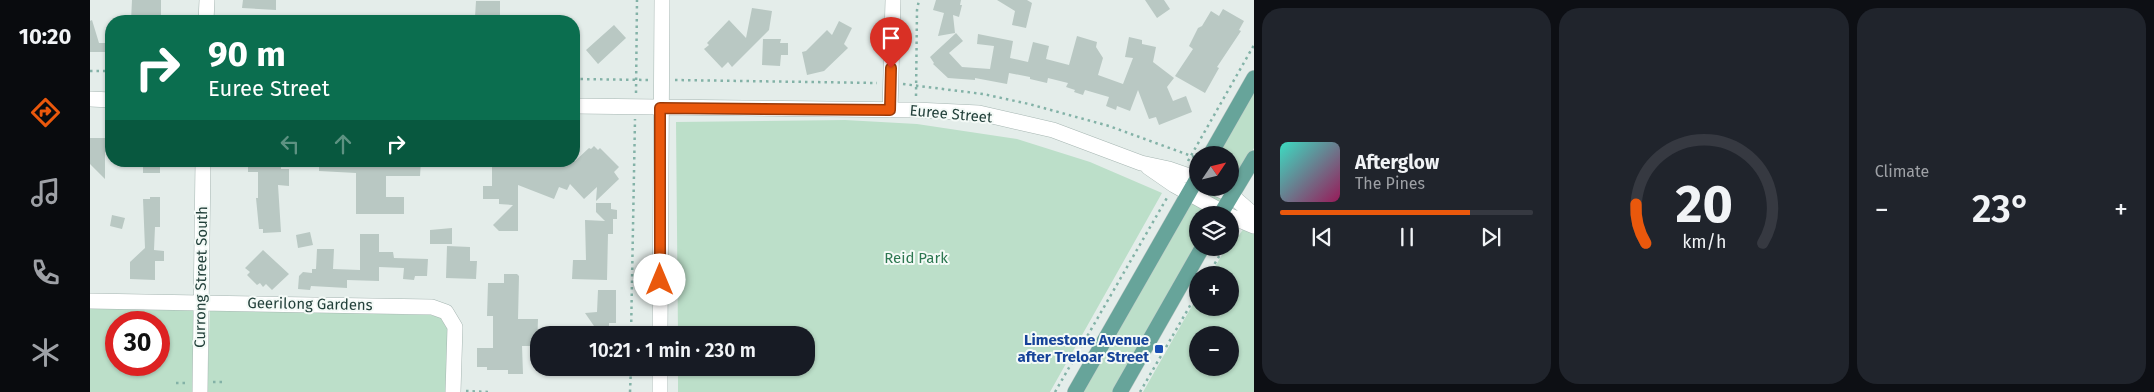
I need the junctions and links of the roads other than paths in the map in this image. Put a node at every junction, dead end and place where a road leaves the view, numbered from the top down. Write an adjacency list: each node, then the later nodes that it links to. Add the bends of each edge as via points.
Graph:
1 (207, 0): 4 (street)
2 (662, 0): 9 (street)
3 (893, 0): 10 (street)
4 (206, 15)
5 (1254, 78): 11 (main road)
6 (90, 99): 7 (street)
7 (105, 100)
8 (580, 106): 9 (street, Euree Street)
9 (660, 108): 10 (street, Euree Street); 26 (street)
10 (890, 110): 15 (street, Euree Street, via 979,113 1053,130)
11 (1215, 146)
12 (1254, 158): 16 (main road)
13 (203, 167): 25 (street, Currong Street South)
14 (1189, 178): 15 (street, Euree Street)
15 (1177, 179): 17 (street, Euree Street)
16 (1239, 182)
17 (1188, 193): 19 (street, Euree Street); 31 (main road)
18 (1232, 196): 20 (street)
19 (1211, 206)
20 (1254, 215)
21 (1239, 220): 22 (street, Euree Street)
22 (1254, 226)
23 (1197, 256): 32 (main road)
24 (90, 301): 25 (street, Geerilong Gardens)
25 (201, 302): 28 (street, Currong Street South); 29 (street, Geerilong Gardens, via 432,307 446,312 455,327)
26 (660, 326)
27 (660, 376): 30 (street)
28 (200, 392)
29 (458, 392)
30 (660, 392)
31 (1074, 392)
32 (1120, 392)

